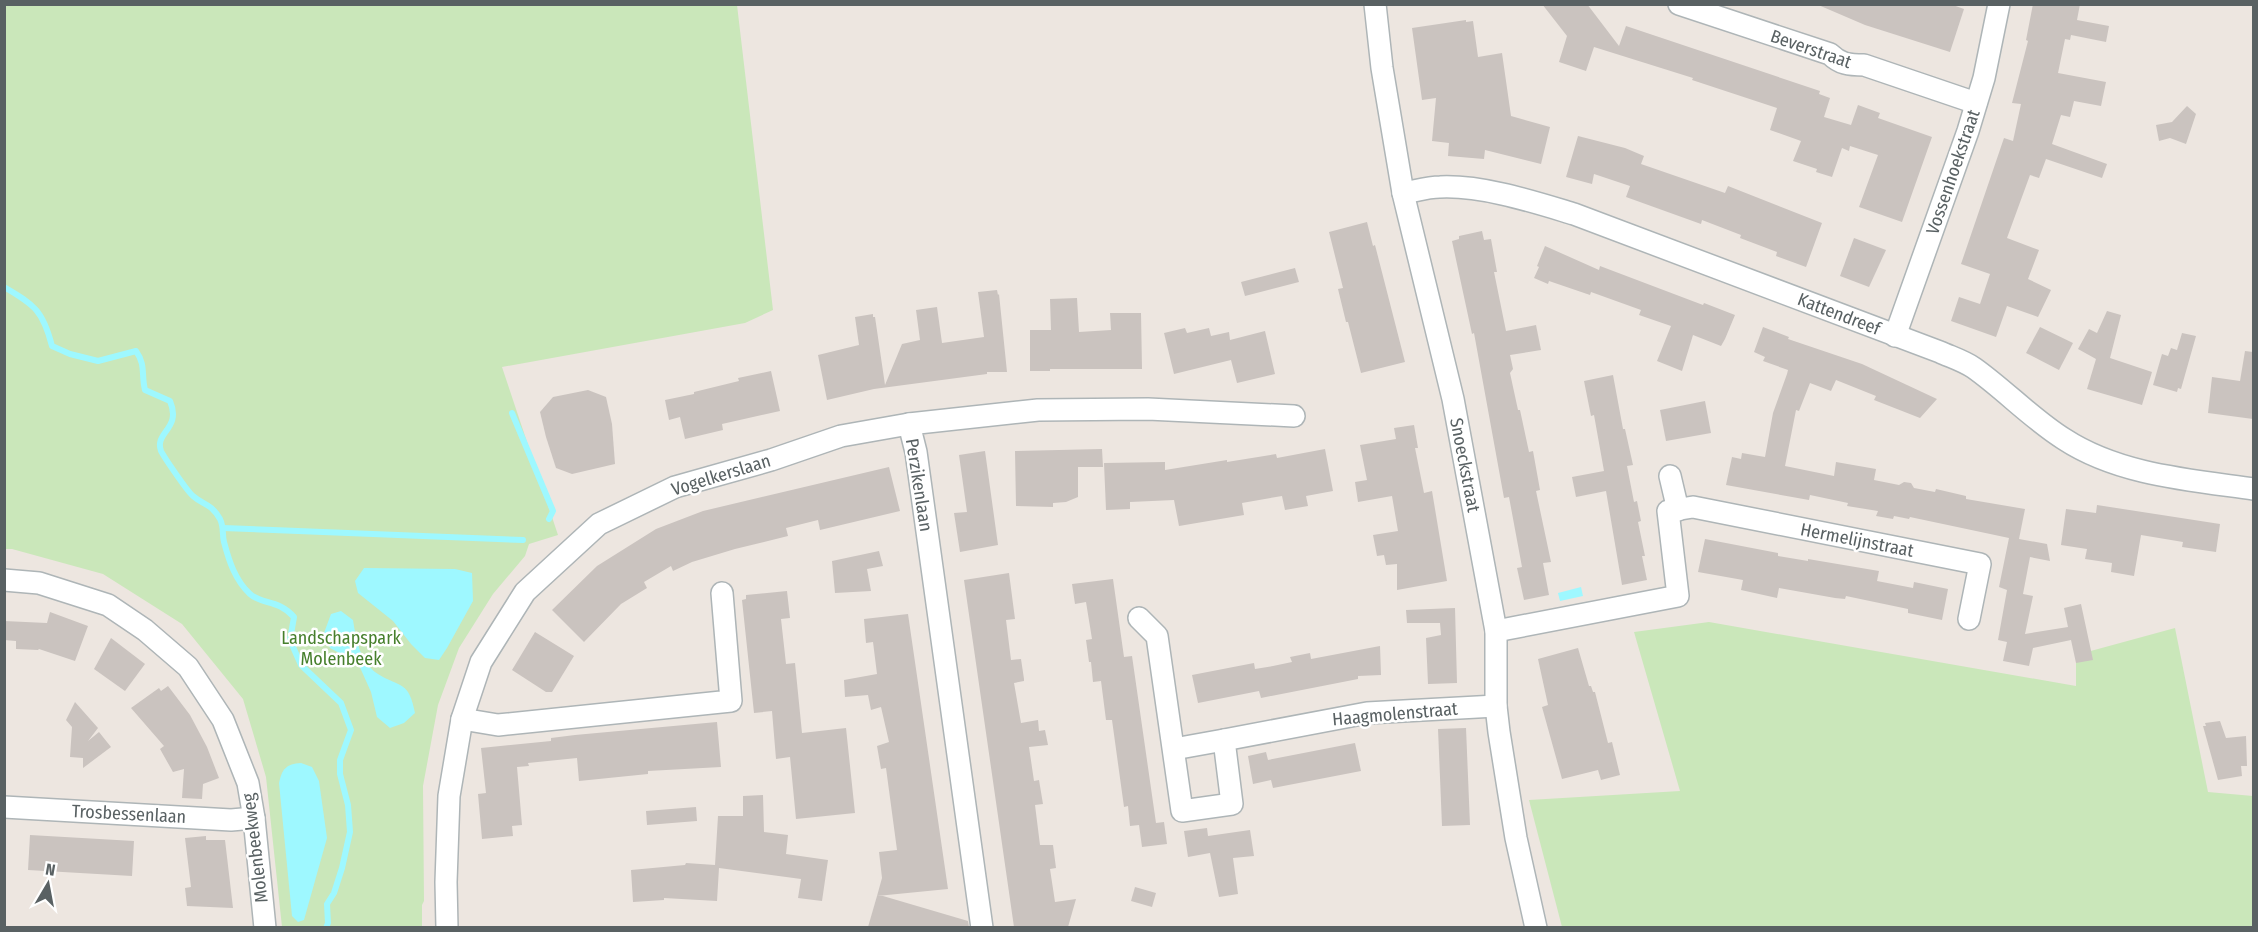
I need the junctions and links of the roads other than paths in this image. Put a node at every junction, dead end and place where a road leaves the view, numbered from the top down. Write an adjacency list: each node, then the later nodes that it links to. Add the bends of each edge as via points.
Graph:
1 (1374, 4): 5 (street, Snoeckstraat)
2 (1679, 4): 4 (street, Beverstraat, via 1830,54 1838,62 1864,65)
3 (1999, 4): 4 (street, Vossenhoekstraat)
4 (1976, 104): 6 (street, Vossenhoekstraat)
5 (1403, 193): 6 (street, Kattendreef, via 1440,187 1522,198 1574,214); 16 (street, Snoeckstraat, via 1453,399)
6 (1895, 336): 10 (street, Kattendreef, via 1972,367 2042,424 2094,456 2138,470)
7 (1294, 417): 8 (street, Perzikenlaan, via 1148,409 1038,410)
8 (909, 424): 18 (street, Vogelkerslaan, via 841,436 675,487 599,524 525,592 481,662); 25 (street, Perzikenlaan)
9 (1670, 476): 11 (street)
10 (2253, 489)
11 (1678, 510): 15 (street, Hermelijnstraat, via 1693,507 1980,564); 16 (street, via 1668,511 1678,596)
12 (4, 580): 22 (street, Molenbeekweg, via 39,583 108,605 188,667 223,720 248,783)
13 (722, 593): 18 (street, via 731,701 498,725)
14 (1138, 618): 20 (street, via 1157,636)
15 (1969, 620)
16 (1496, 631): 17 (street, Snoeckstraat)
17 (1496, 706): 19 (street, Haagmolenstraat, via 1367,713); 26 (street, Snoeckstraat, via 1516,838)
18 (462, 719): 24 (street, Vogelkerslaan, via 449,796)
19 (1224, 740): 20 (street, Haagmolenstraat); 20 (street, via 1232,804 1182,811)
20 (1174, 749)
21 (4, 807): 22 (street, Trosbessenlaan, via 231,820)
22 (254, 818): 23 (street, Molenbeekweg)
23 (265, 927)
24 (447, 927)
25 (982, 927)
26 (1536, 927)

